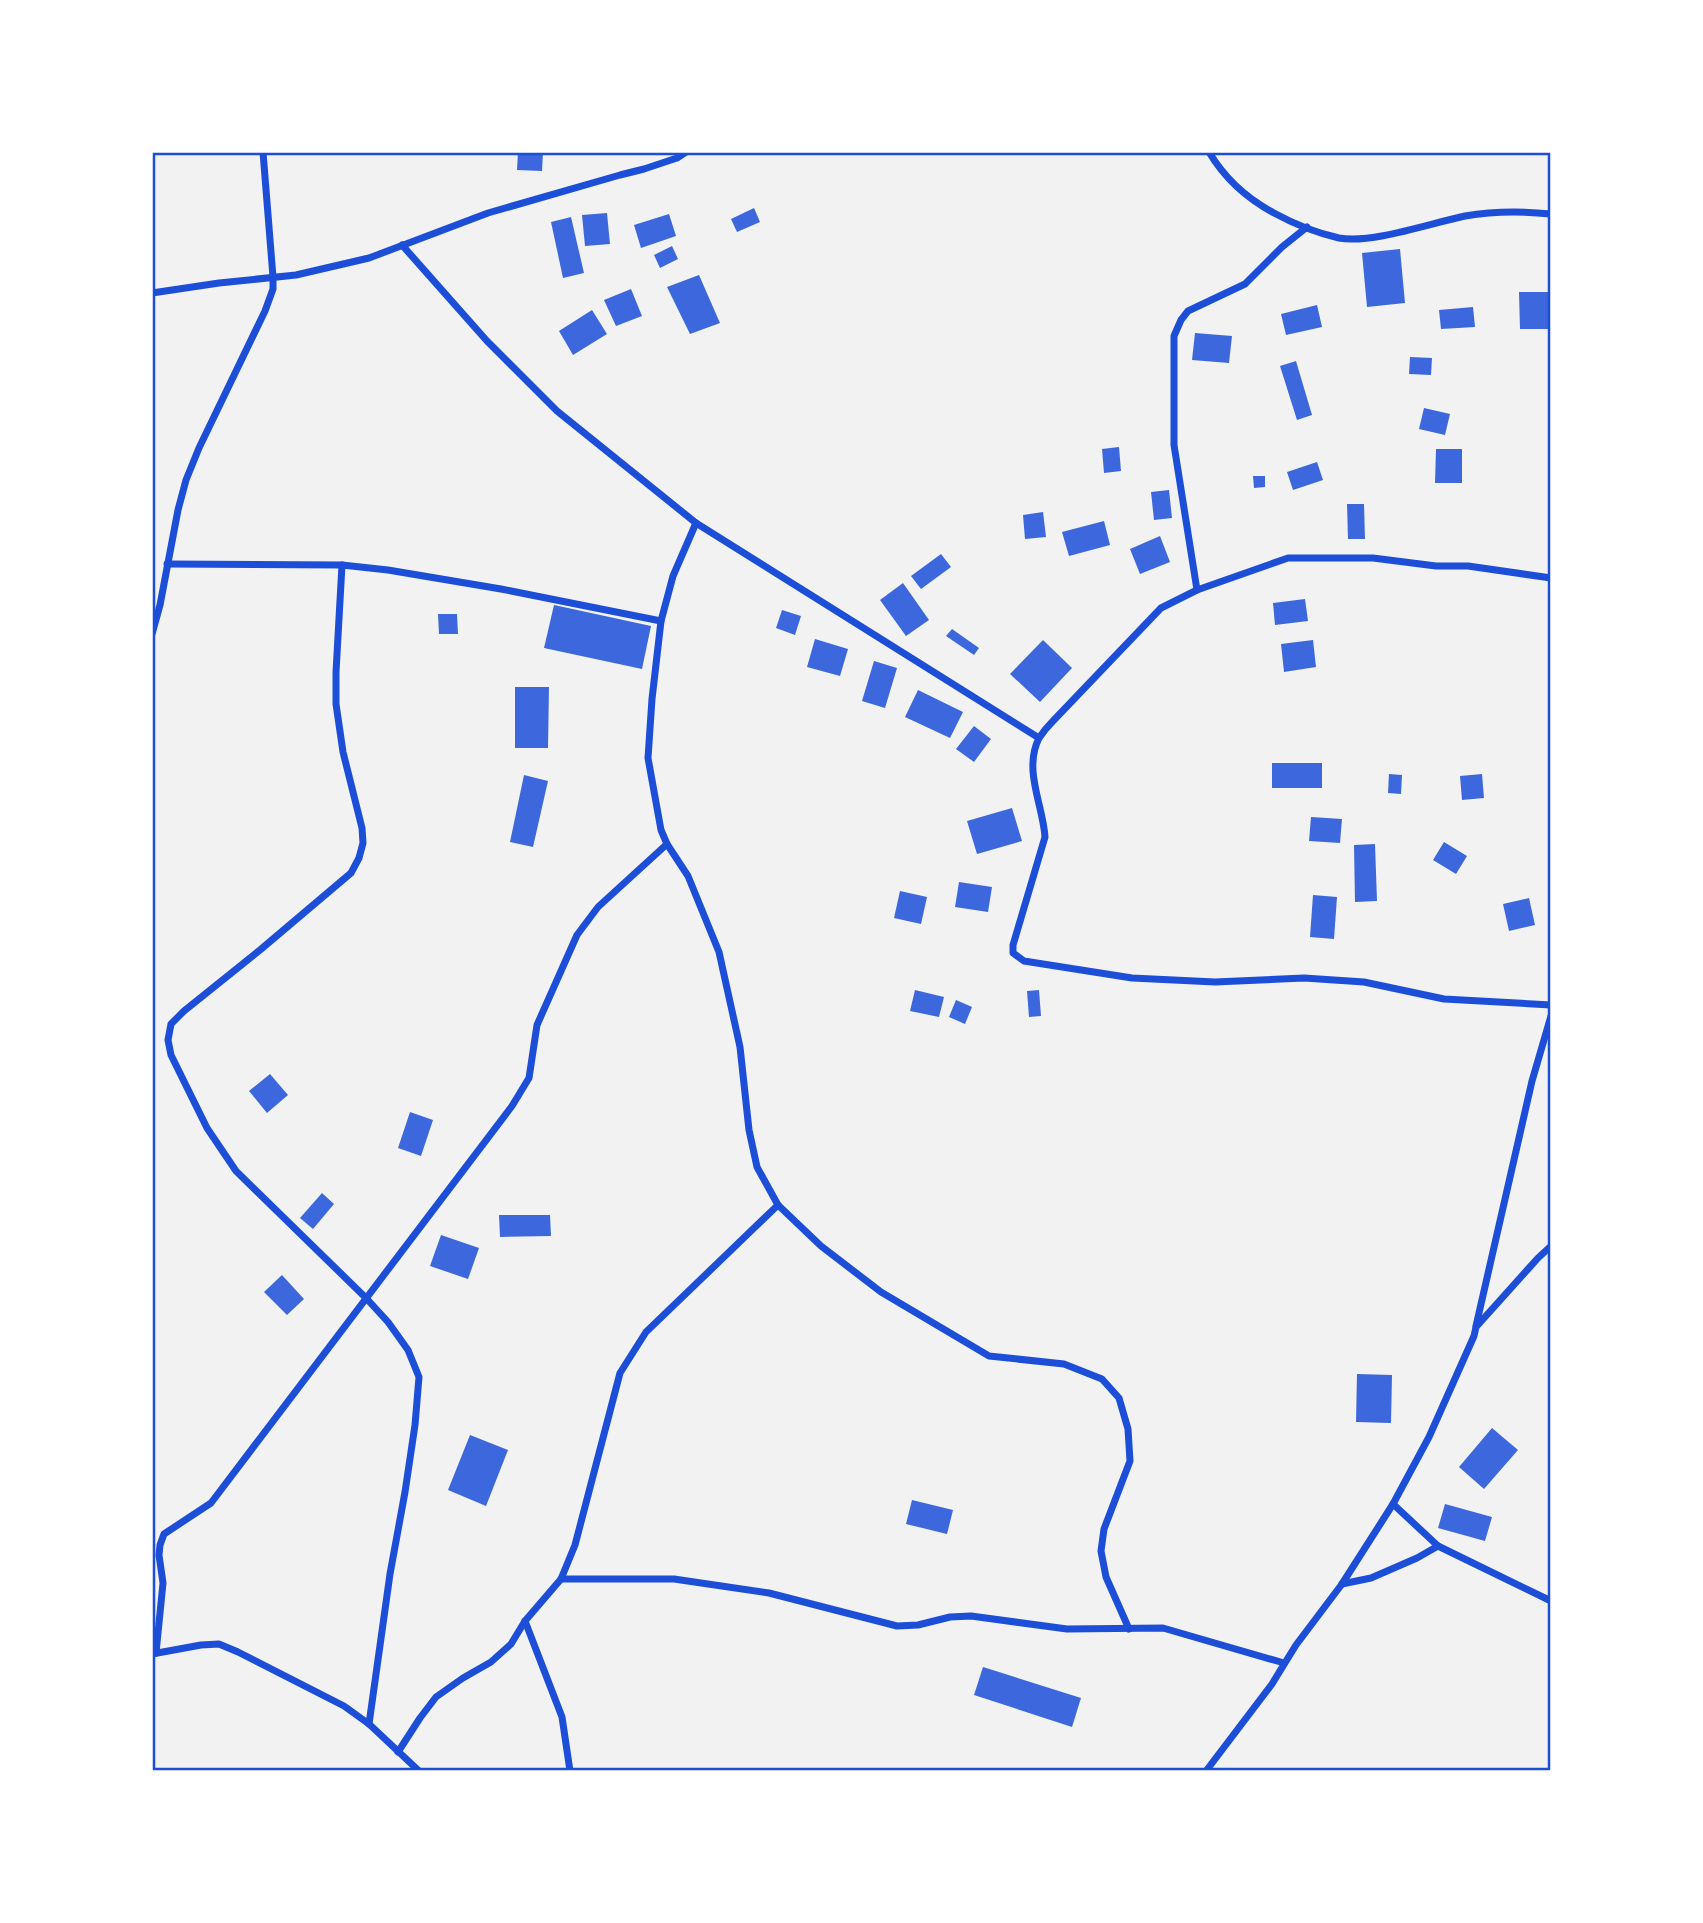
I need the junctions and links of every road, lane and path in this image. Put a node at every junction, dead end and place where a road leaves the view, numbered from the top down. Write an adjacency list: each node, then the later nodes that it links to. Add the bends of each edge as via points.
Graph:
1 (263, 152): 7 (street)
2 (686, 152): 6 (street, via 645,169 488,213)
3 (1209, 152): 5 (street, via 1232,185 1255,203)
4 (1551, 214): 5 (street, via 1467,216 1374,237 1341,238)
5 (1307, 228): 13 (street, via 1245,284 1188,311 1174,336 1174,445)
6 (402, 245): 7 (street, via 369,258); 9 (street, via 557,411)
7 (273, 277): 8 (street); 10 (street, via 264,311 186,480)
8 (152, 293)
9 (696, 523): 15 (street, via 673,576); 17 (street)
10 (167, 564): 11 (street); 14 (street)
11 (342, 565): 15 (street, via 501,589); 23 (street, via 336,704 342,752 362,828 359,858 351,873 184,1011 171,1024 168,1040 207,1128 236,1171)
12 (1551, 578): 13 (street, via 1373,558 1288,558)
13 (1196, 590): 17 (street, via 1161,608)
14 (156, 604): 16 (street)
15 (661, 621): 18 (street, via 648,758)
16 (152, 634)
17 (1039, 738): 19 (street, via 1032,774 1045,837 1013,945 1013,953 1024,961 1132,978 1352,981 1444,999)
18 (667, 844): 21 (street, via 688,876 719,952 740,1047 757,1167); 23 (street, via 598,907 578,935 537,1025 529,1078)
19 (1551, 1005)
20 (1551, 1016): 24 (street)
21 (778, 1205): 27 (street, via 646,1332 620,1373 575,1545); 31 (street, via 821,1246 881,1292 967,1344 989,1356 1064,1364 1102,1379 1119,1398 1128,1429 1130,1461 1104,1529 1101,1550 1106,1577)
22 (1551, 1246): 24 (street)
23 (366, 1298): 32 (street, via 211,1503 164,1534); 34 (street, via 408,1350 419,1377)
24 (1476, 1326): 25 (street, via 1429,1437)
25 (1393, 1504): 26 (street); 28 (street)
26 (1438, 1546): 28 (street, via 1371,1578); 29 (street)
27 (561, 1579): 30 (street); 31 (street, via 674,1579 769,1593 897,1626 971,1616 1067,1629)
28 (1342, 1584): 33 (street)
29 (1551, 1601)
30 (525, 1621): 35 (street, via 511,1644 491,1662 436,1697); 37 (street, via 562,1717)
31 (1129, 1629): 33 (street, via 1163,1628)
32 (154, 1654): 34 (street, via 219,1644 344,1706)
33 (1284, 1663): 38 (street)
34 (369, 1724): 35 (street)
35 (398, 1752): 36 (street)
36 (419, 1771)
37 (570, 1771)
38 (1206, 1771)

